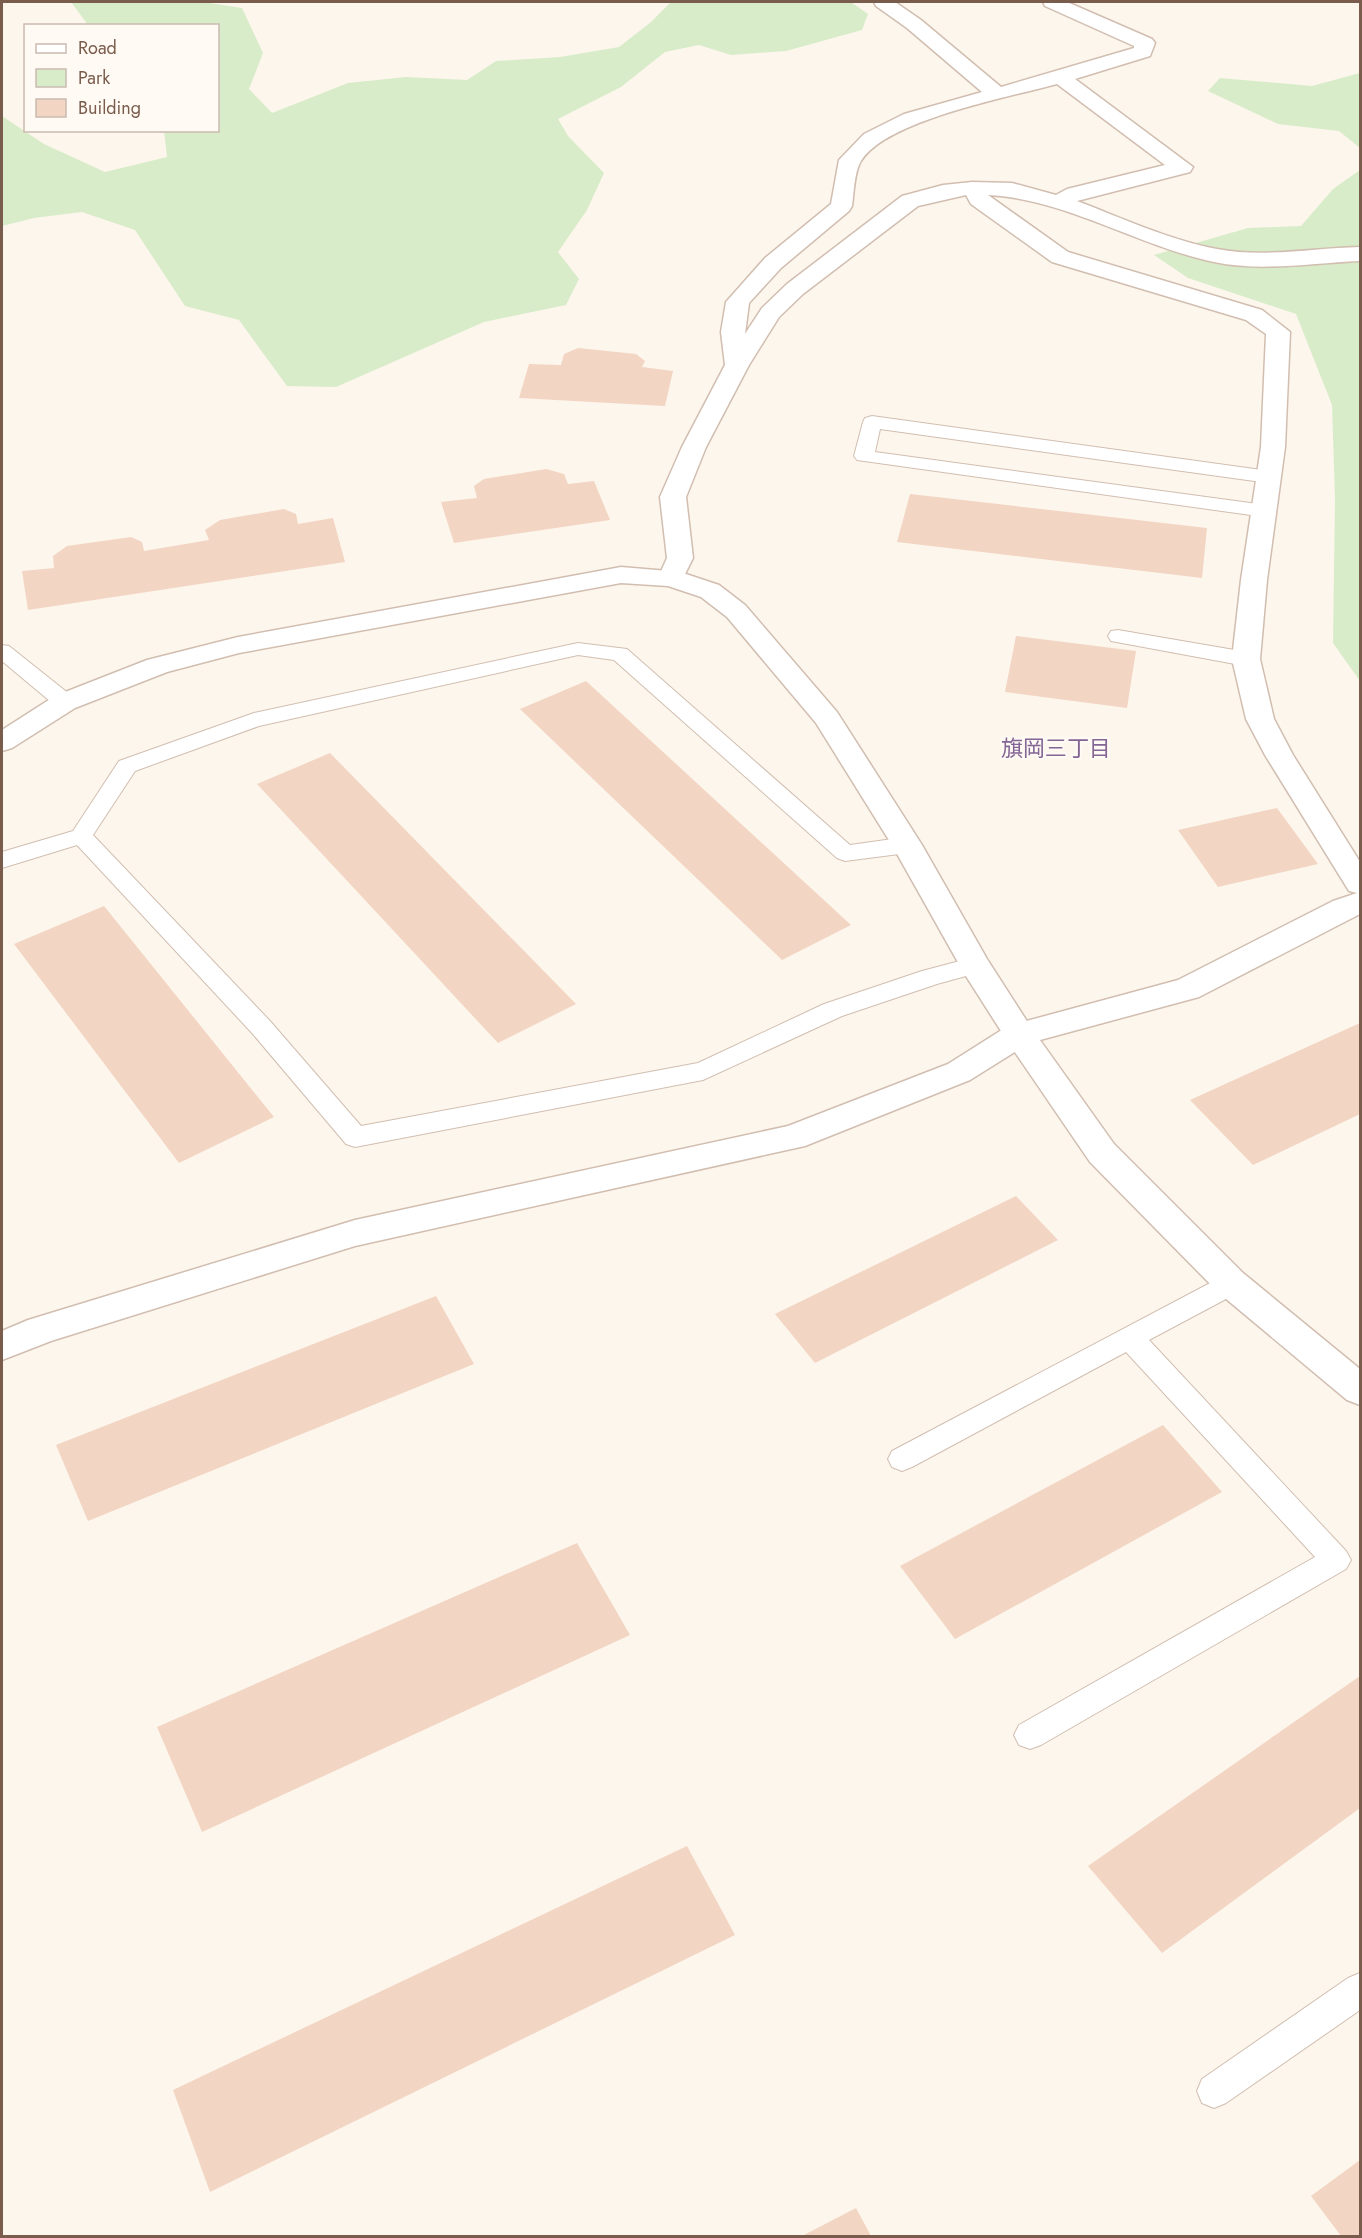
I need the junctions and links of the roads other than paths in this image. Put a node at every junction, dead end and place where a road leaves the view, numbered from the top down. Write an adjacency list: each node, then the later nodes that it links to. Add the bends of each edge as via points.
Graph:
1 (883, 2): 4 (street)
2 (1052, 2): 3 (street, via 1145,43 1143,52)
3 (1060, 77): 4 (street); 6 (street, via 1182,168 1075,194)
4 (997, 94): 8 (street, via 911,118 871,138 850,159 841,206 773,263 738,302 733,332)
5 (972, 188): 6 (street, via 1012,190); 8 (street, via 910,201 795,289 770,313); 9 (street, via 979,199 1060,257 1254,315 1278,332)
6 (1058, 202): 7 (street, via 1168,243 1217,256 1257,259)
7 (1360, 254)
8 (736, 365): 11 (street, via 673,497 680,558)
9 (1269, 477): 10 (street); 10 (lane, via 872,422 864,456)
10 (1265, 511): 14 (street)
11 (671, 578): 15 (street, via 621,575 238,645 157,666); 18 (street, via 710,591 735,611 827,718)
12 (1118, 636): 14 (lane)
13 (2, 651): 15 (lane)
14 (1246, 659): 20 (street, via 1260,719)
15 (65, 702): 16 (street)
16 (2, 742)
17 (81, 836): 18 (lane, via 127,766 254,720 578,649 620,654 845,853); 19 (lane); 22 (lane, via 261,1027 355,1137 702,1071 833,1010)
18 (907, 845): 22 (street)
19 (2, 860)
20 (1360, 884)
21 (1360, 903): 23 (street, via 1188,989)
22 (975, 965): 23 (street)
23 (1018, 1034): 24 (street, via 1102,1153); 26 (street, via 959,1072 793,1137 355,1233 41,1330)
24 (1231, 1283): 25 (lane); 27 (street)
25 (1130, 1338): 28 (lane); 29 (lane, via 1336,1560)
26 (2, 1346)
27 (1360, 1390)
28 (902, 1459)
29 (1030, 1735)
30 (1360, 1990): 31 (lane)
31 (1214, 2091)

